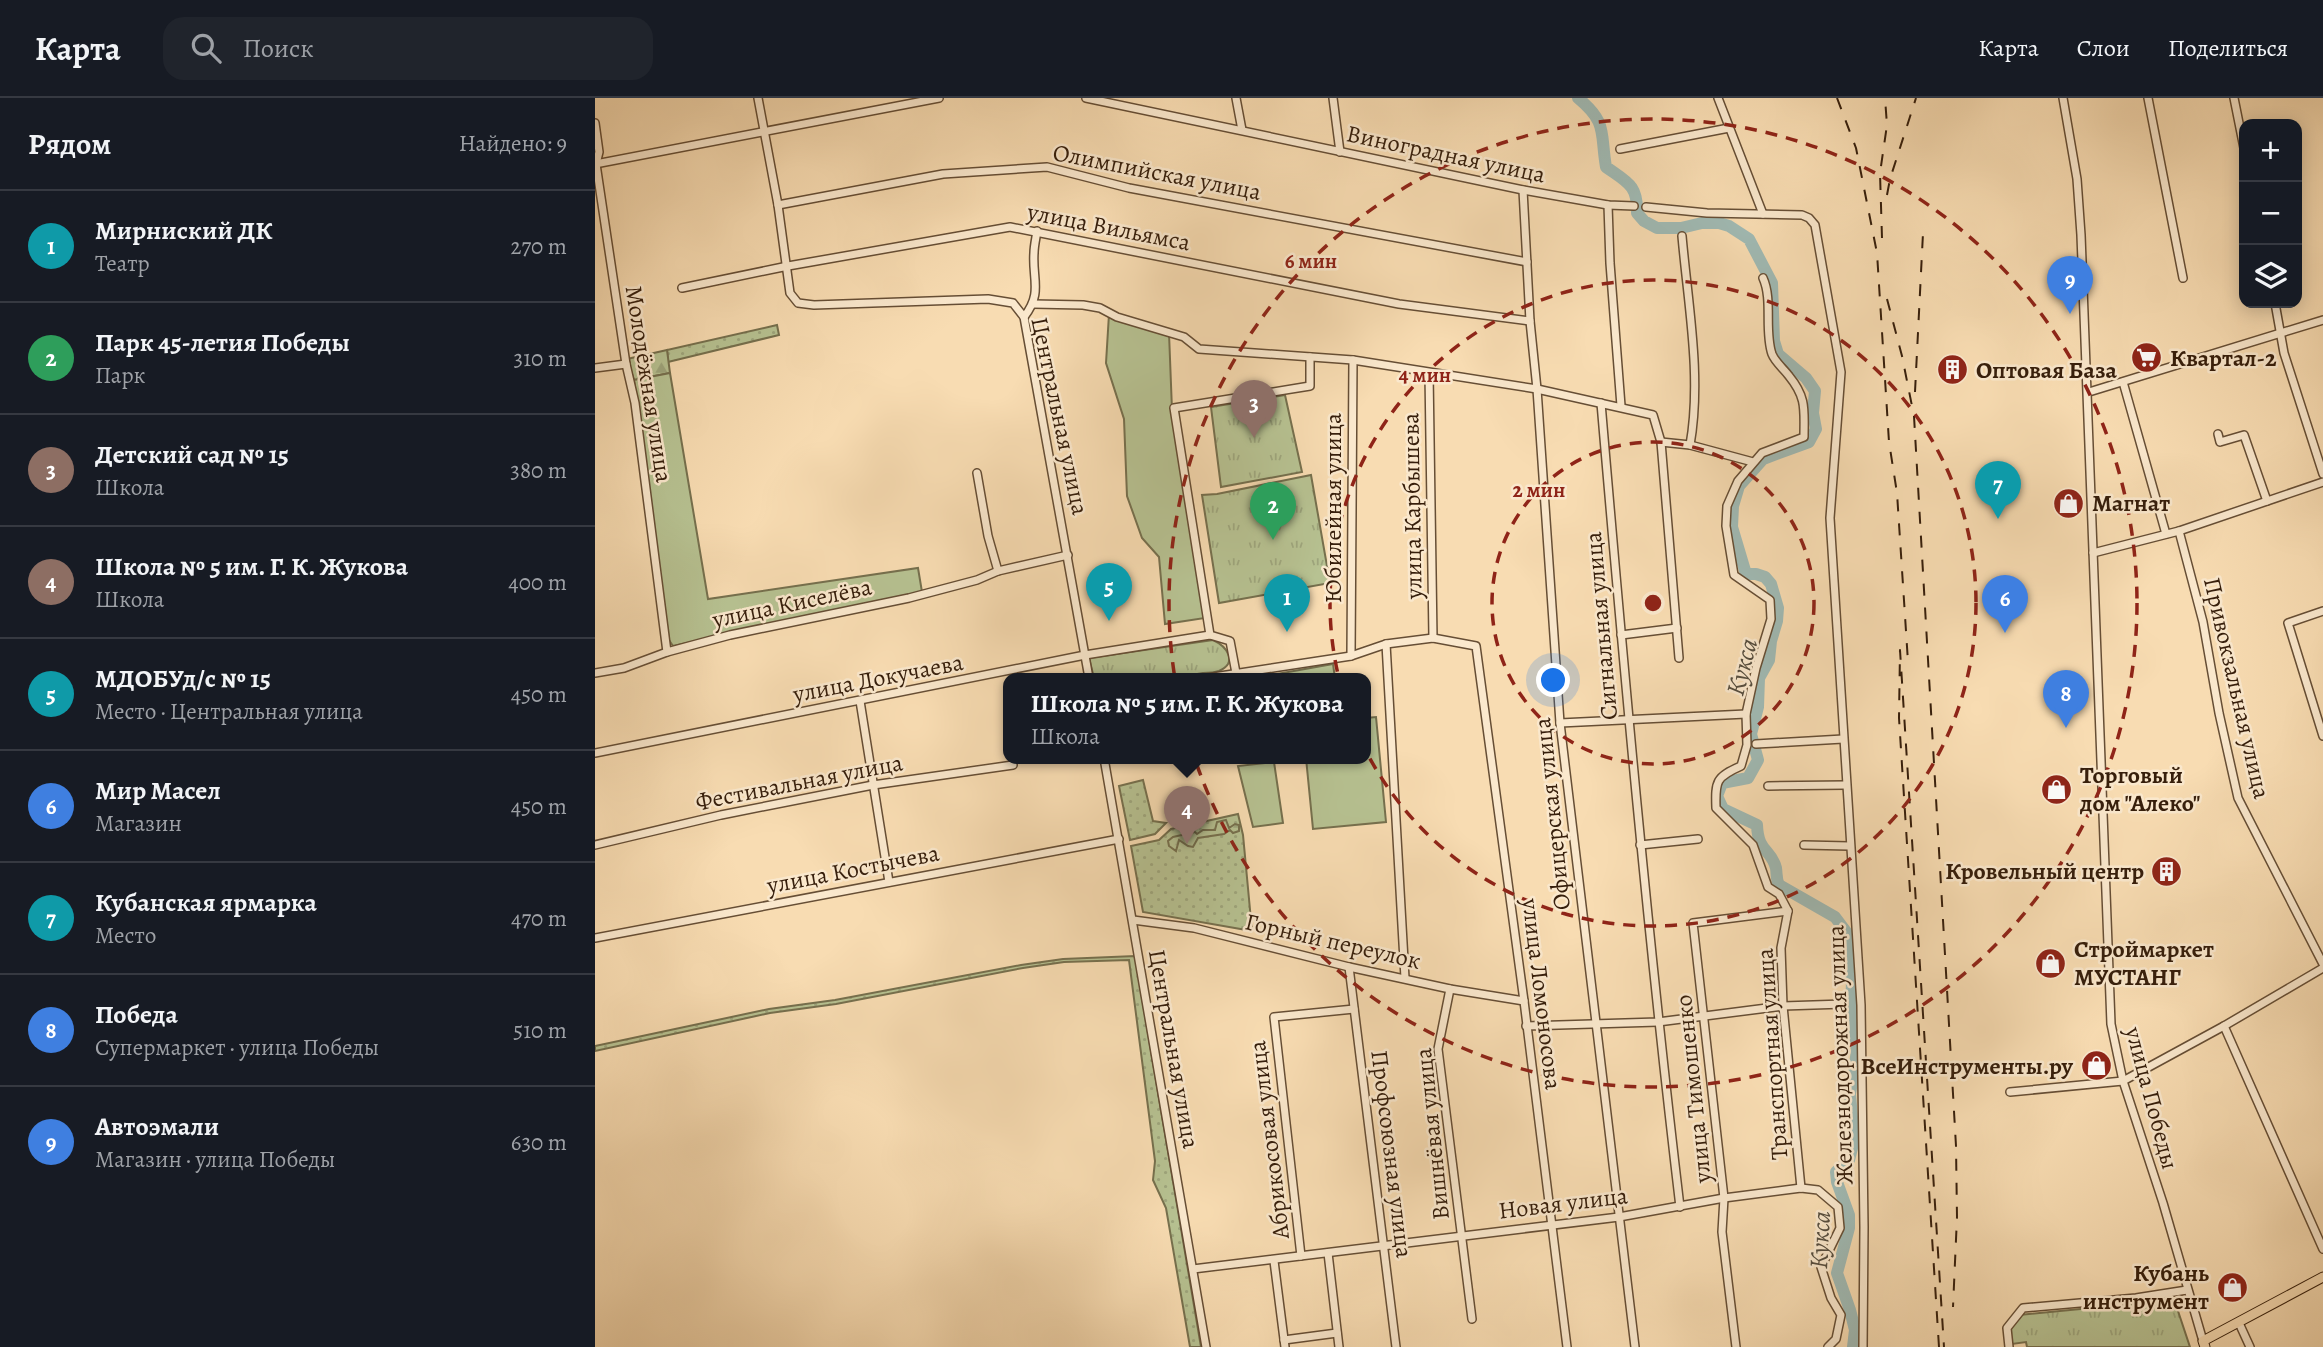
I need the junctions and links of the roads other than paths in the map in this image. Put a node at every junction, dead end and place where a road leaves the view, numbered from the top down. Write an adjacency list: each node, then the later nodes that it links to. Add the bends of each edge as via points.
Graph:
1 (758, 98): 16 (street, Центральная улица)
2 (939, 98): 16 (street)
3 (1086, 98): 11 (street, Виноградная улица)
4 (1136, 98): 11 (street)
5 (1236, 98): 15 (street)
6 (1333, 98): 18 (street)
7 (1718, 98): 14 (street)
8 (2063, 98): 46 (street, улица Победы, via 2078,190)
9 (2148, 98): 31 (street)
10 (2234, 98): 13 (street)
11 (1138, 109): 15 (street, Виноградная улица)
12 (595, 123): 19 (street, Молодёжная улица)
13 (2239, 123)
14 (1729, 128): 17 (street); 25 (street)
15 (1242, 130): 18 (street, Виноградная улица)
16 (763, 131): 19 (street); 21 (street, Центральная улица)
17 (1620, 149)
18 (1340, 152): 20 (street, Виноградная улица)
19 (596, 164): 41 (street, Молодёжная улица)
20 (1523, 190): 22 (street, Виноградная улица); 28 (street, Офицерская улица)
21 (778, 205): 28 (street, Олимпийская улица, via 943,174 1047,167 1129,188); 29 (street, Центральная улица)
22 (1608, 205): 23 (street, Виноградная улица); 48 (street)
23 (1634, 206)
24 (1646, 207): 25 (street, Железнодорожная улица)
25 (1763, 214): 80 (street, Железнодорожная улица, via 1802,215 1815,225 1840,359 1830,518)
26 (1037, 231): 29 (street, улица Вильямса, via 1010,227); 33 (street); 37 (street, улица Вильямса, via 1399,304)
27 (1682, 236): 51 (street, via 1696,415)
28 (1527, 262): 37 (street, Офицерская улица)
29 (788, 266): 32 (street, улица Вильямса); 35 (street, Центральная улица, via 790,293 806,306 988,299 1013,303)
30 (1763, 278): 52 (street, via 1773,355 1801,391 1804,437 1762,453)
31 (2183, 278)
32 (682, 288)
33 (1033, 304): 35 (street); 39 (street, via 1100,308 1184,337 1199,349)
34 (2277, 308): 38 (street)
35 (1024, 317): 60 (street, Центральная улица)
36 (2323, 320): 38 (street)
37 (1530, 321): 45 (street, Офицерская улица)
38 (2282, 333): 44 (street); 54 (street, via 2284,353)
39 (1310, 357): 40 (street); 64 (street, via 1310,386 1174,408)
40 (1353, 360): 43 (street); 70 (street, Юбилейная улица)
41 (626, 364): 42 (street); 68 (street, Молодёжная улица)
42 (595, 368)
43 (1429, 373): 45 (street); 66 (street, улица Карбышева)
44 (2123, 382): 46 (street); 58 (street)
45 (1537, 389): 47 (street); 78 (street, Офицерская улица)
46 (2089, 392): 59 (street, улица Победы)
47 (1601, 403): 48 (street); 65 (street, Сигнальная улица)
48 (1621, 406): 50 (street, via 1653,415)
49 (2218, 434): 56 (street, via 2220,442 2244,435)
50 (1661, 442): 51 (street); 63 (street)
51 (1690, 445): 52 (street)
52 (1753, 462): 76 (street, via 1727,506 1726,526 1734,575 1770,600 1771,619)
53 (977, 473): 61 (street)
54 (2323, 474)
55 (2323, 482): 56 (street)
56 (2267, 501): 57 (street)
57 (2179, 531): 58 (street); 98 (street, Привокзальная улица, via 2203,622 2238,798)
58 (2166, 534): 59 (street)
59 (2092, 553): 111 (street, улица Победы, via 2111,1024)
60 (1069, 555): 61 (street, улица Киселёва); 69 (street, Центральная улица)
61 (998, 571): 68 (street, улица Киселёва, via 925,594)
62 (2323, 611): 79 (street, via 2288,623)
63 (1677, 628): 65 (street); 71 (street)
64 (1210, 635): 69 (street, улица Докучаева); 74 (street, via 1230,641)
65 (1621, 635): 77 (street, Сигнальная улица)
66 (1433, 638): 67 (street); 102 (street, улица Ломоносова, via 1475,646)
67 (1386, 644): 70 (street); 100 (street)
68 (667, 652): 72 (street, улица Киселёва)
69 (1085, 655): 73 (street, Центральная улица); 75 (street, улица Докучаева)
70 (1351, 656): 74 (street)
71 (1679, 658)
72 (595, 673)
73 (1088, 673)
74 (1236, 673)
75 (860, 701): 82 (street, улица Докучаева); 85 (street)
76 (1746, 714): 77 (street); 95 (street, via 1747,745 1741,766 1723,774 1715,788 1716,808 1753,845 1768,887 1779,894)
77 (1628, 721): 78 (street); 91 (street, Сигнальная улица)
78 (1560, 723): 108 (street, Офицерская улица)
79 (2323, 736)
80 (1843, 739): 81 (street); 86 (street, Железнодорожная улица)
81 (1756, 744)
82 (595, 753)
83 (1105, 764): 88 (street, Центральная улица)
84 (1013, 765): 85 (street, Фестивальная улица)
85 (873, 785): 90 (street, Фестивальная улица); 94 (street)
86 (1846, 785): 87 (street); 93 (street, Железнодорожная улица)
87 (1768, 786)
88 (1119, 839): 94 (street, улица Костычева); 96 (street, Центральная улица)
89 (1698, 839): 91 (street)
90 (595, 845)
91 (1640, 845): 107 (street, Сигнальная улица)
92 (1804, 845): 93 (street)
93 (1849, 846): 139 (street, Железнодорожная улица, via 1858,1004)
94 (889, 882): 97 (street, улица Костычева)
95 (1788, 911): 104 (street, Транспортная улица, via 1781,948); 106 (street, улица Тимошенко, via 1693,922)
96 (1133, 920): 99 (street, Горный переулок, via 1194,928); 124 (street, Центральная улица)
97 (595, 939)
98 (2323, 966): 110 (street)
99 (1349, 967): 100 (street, Горный переулок); 105 (street, Профсоюзная улица)
100 (1405, 978): 101 (street, Горный переулок)
101 (1450, 989): 102 (street, Горный переулок); 118 (street, Вишнёвая улица, via 1438,1048)
102 (1524, 1001): 109 (street, улица Ломоносова)
103 (1844, 1004): 104 (street)
104 (1783, 1006): 106 (street); 113 (street, Транспортная улица)
105 (1354, 1009): 119 (street, Профсоюзная улица); 122 (street, Абрикосовая улица, via 1274,1017)
106 (1705, 1016): 107 (street); 114 (street, улица Тимошенко)
107 (1658, 1022): 108 (street); 115 (street, Сигнальная улица)
108 (1596, 1025): 109 (street); 116 (street, Офицерская улица)
109 (1526, 1026): 117 (street, улица Ломоносова)
110 (2224, 1026): 111 (street); 120 (street)
111 (2123, 1081): 112 (street); 126 (street, улица Победы)
112 (2010, 1092)
113 (1801, 1188): 114 (street, Новая улица); 138 (street, Железнодорожная улица, via 1818,1190 1838,1207 1840,1228 1821,1267 1842,1315 1836,1339)
114 (1724, 1198): 115 (street, Новая улица); 137 (street, улица Тимошенко, via 1722,1232)
115 (1680, 1207): 116 (street, Новая улица)
116 (1619, 1217): 117 (street, Новая улица); 136 (street, Офицерская улица)
117 (1552, 1225): 118 (street, Новая улица); 135 (street, улица Ломоносова)
118 (1463, 1235): 119 (street, Новая улица); 127 (street, Вишнёвая улица)
119 (1384, 1245): 121 (street, Новая улица); 134 (street, Профсоюзная улица)
120 (2323, 1249)
121 (1328, 1253): 122 (street, Новая улица); 129 (street)
122 (1301, 1256): 123 (street, Новая улица)
123 (1274, 1261): 124 (street, Новая улица); 130 (street, Абрикосовая улица)
124 (1193, 1269): 132 (street, Центральная улица)
125 (2323, 1277): 128 (main road)
126 (2187, 1290): 131 (street, улица Победы); 140 (street, via 2023,1308 2007,1328)
127 (1472, 1318)
128 (2239, 1322): 131 (main road); 141 (street)
129 (1337, 1333): 130 (street); 133 (street)
130 (1285, 1344)
131 (2204, 1344)
132 (1206, 1347)
133 (1339, 1347)
134 (1396, 1347)
135 (1567, 1347)
136 (1635, 1347)
137 (1736, 1347)
138 (1828, 1347)
139 (1863, 1347)
140 (2010, 1347)
141 (2250, 1347)

